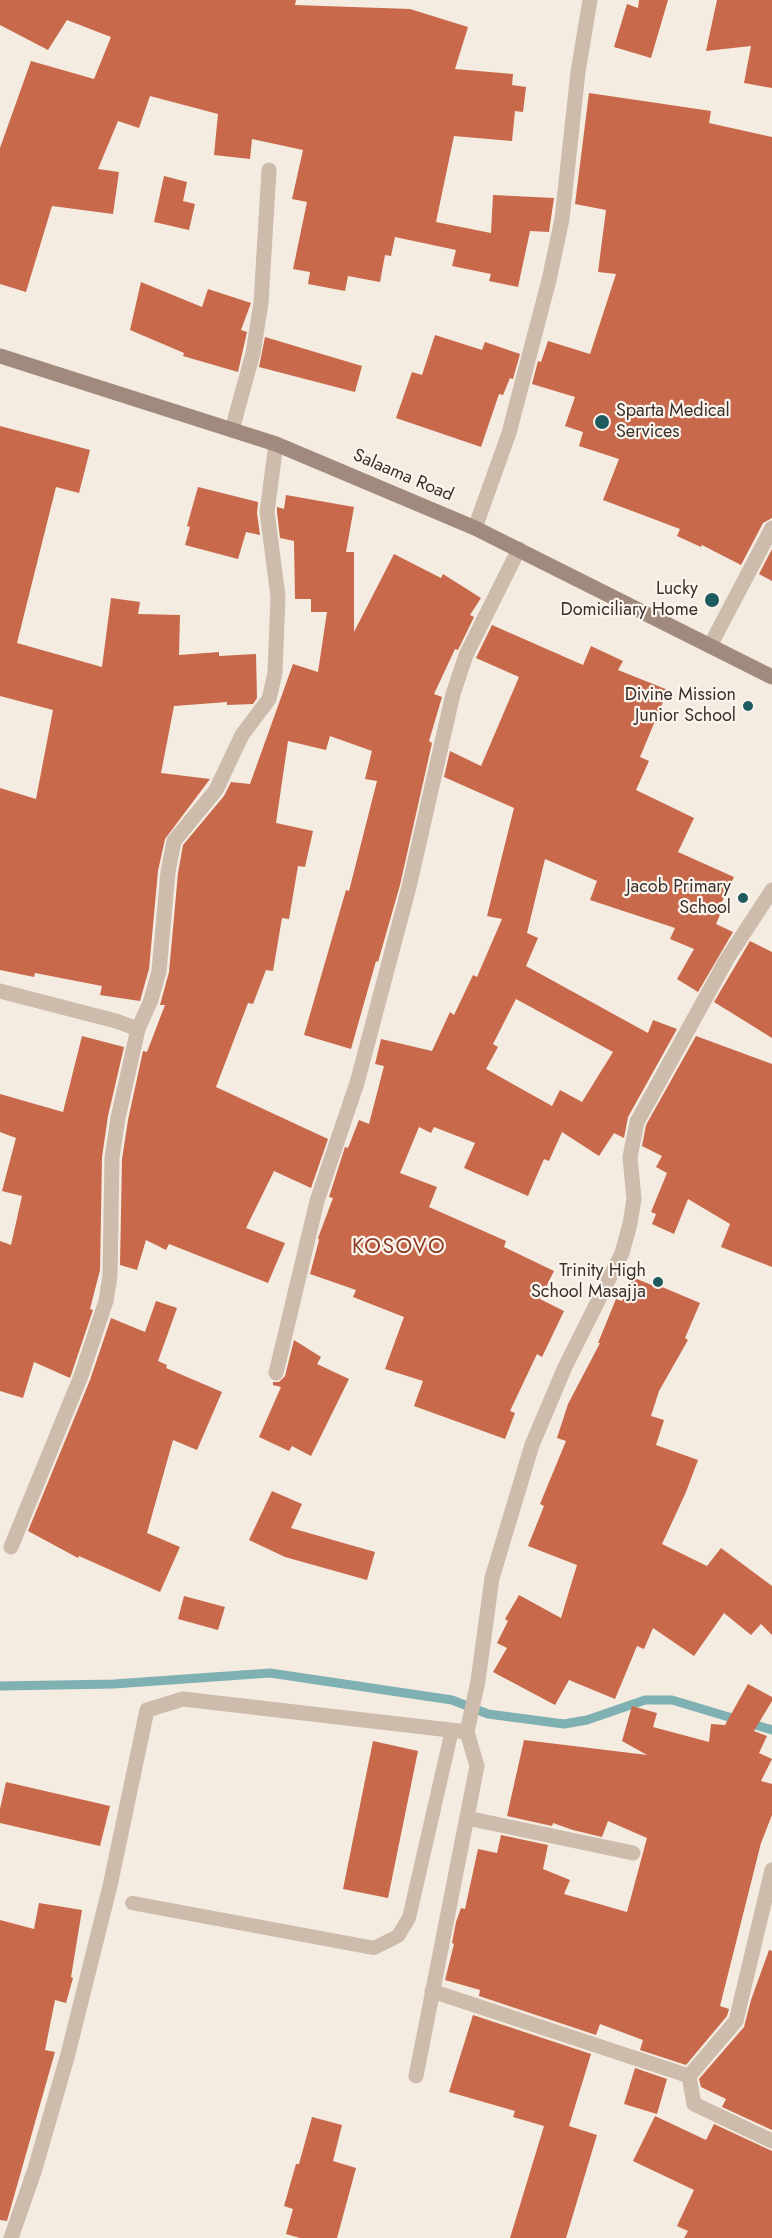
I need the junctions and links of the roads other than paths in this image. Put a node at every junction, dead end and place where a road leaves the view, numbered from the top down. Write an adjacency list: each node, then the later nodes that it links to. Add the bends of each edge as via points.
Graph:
1 (590, 0): 6 (street, via 556,250 509,433)
2 (269, 170): 4 (street, via 261,303 253,353)
3 (0, 356): 4 (main road, Salaama Road)
4 (232, 430): 5 (main road, Salaama Road)
5 (276, 444): 6 (main road, Salaama Road); 13 (street, via 267,512 278,596 275,673 269,699 242,735 216,790 174,840 158,978)
6 (475, 528): 8 (main road, Salaama Road)
7 (772, 528): 9 (street)
8 (519, 549): 9 (main road, Salaama Road); 14 (street, via 466,655 453,694 409,887 357,1083 318,1201)
9 (710, 646): 10 (main road, Salaama Road)
10 (772, 677)
11 (772, 890): 16 (street, via 727,959 637,1122 630,1157 634,1199 622,1253 565,1367 532,1445 492,1578 478,1681 470,1716)
12 (0, 991): 13 (street)
13 (138, 1029): 15 (street, via 112,1158 106,1301 81,1376)
14 (276, 1373)
15 (11, 1547)
16 (460, 1731): 17 (street, via 477,1766); 20 (lane, via 409,1918 398,1936 374,1948); 25 (street, via 183,1699 147,1710 110,1886 71,2043)
17 (467, 1818): 18 (street); 21 (street)
18 (633, 1853)
19 (772, 1870): 23 (street, via 736,2021)
20 (132, 1903)
21 (432, 1991): 22 (street); 23 (street)
22 (416, 2076)
23 (689, 2076): 24 (street, via 694,2104)
24 (772, 2141)
25 (11, 2238)

